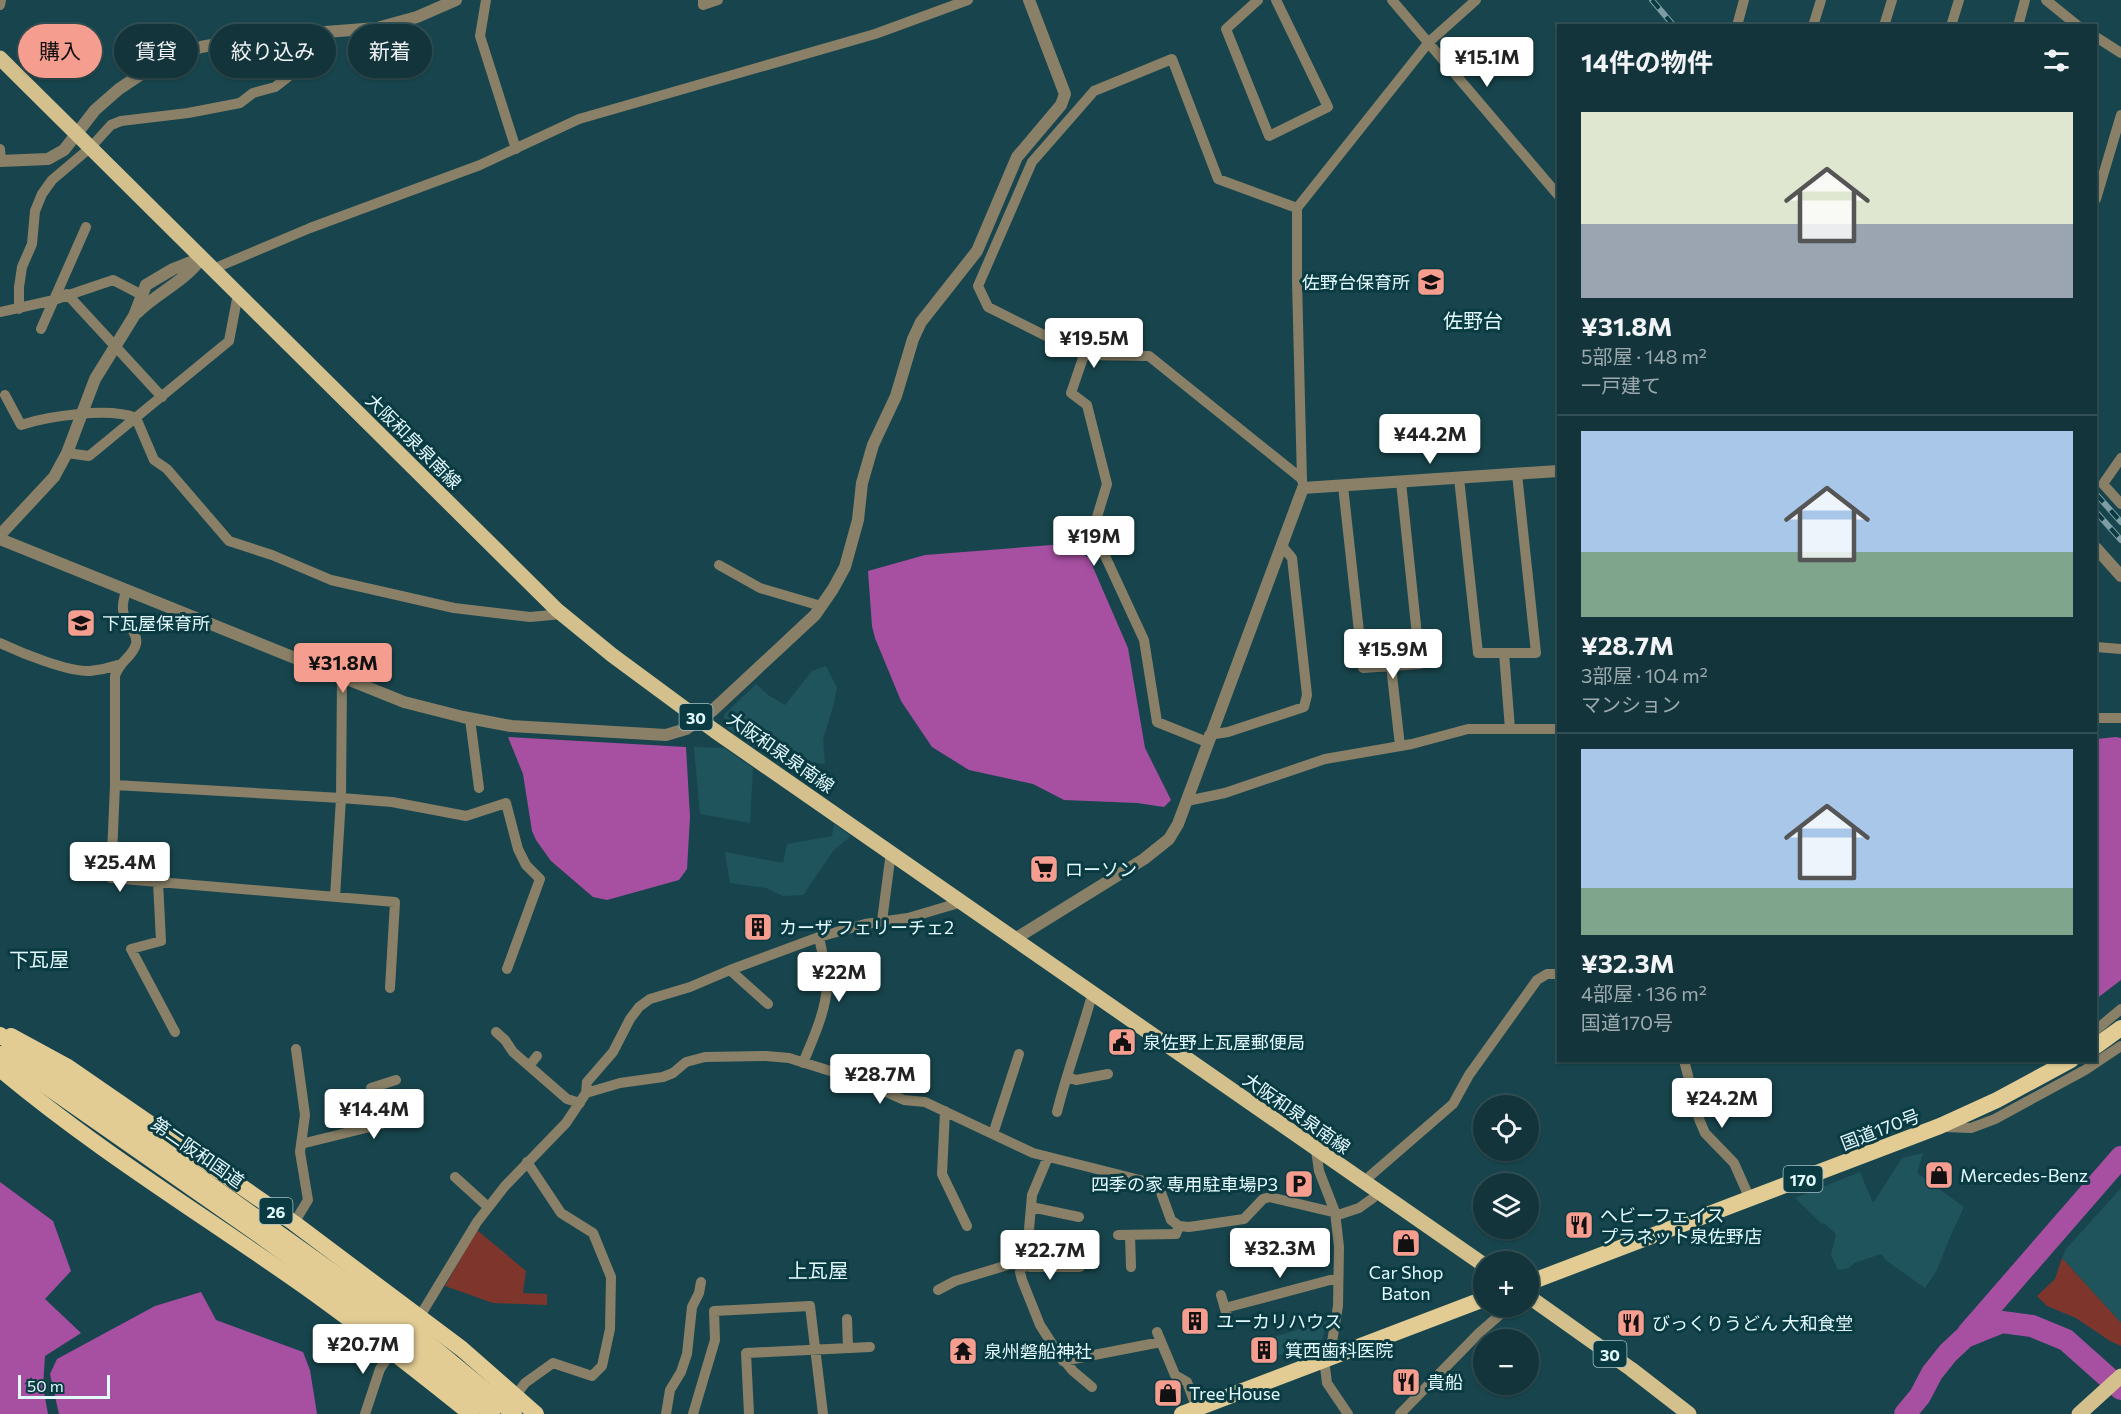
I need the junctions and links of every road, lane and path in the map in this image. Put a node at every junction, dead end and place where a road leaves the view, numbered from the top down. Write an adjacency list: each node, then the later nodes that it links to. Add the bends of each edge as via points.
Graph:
1 (1, 0): 18 (street)
2 (456, 0): 25 (street, via 377,28)
3 (486, 0): 35 (street, via 480,36)
4 (703, 0): 5 (street, via 703,5)
5 (718, 0)
6 (968, 0): 35 (street, via 875,33 579,119)
7 (1029, 0): 72 (street, via 1065,94 1061,105 1017,156 977,251 921,322 869,459 845,567)
8 (1258, 0): 9 (street, via 1226,29 1269,136 1328,107)
9 (1276, 0)
10 (1392, 0): 27 (street)
11 (1476, 0): 27 (street)
12 (1744, 0): 19 (street)
13 (1821, 0): 20 (street)
14 (1892, 0): 21 (street)
15 (1959, 0): 22 (street)
16 (2025, 0): 23 (street)
17 (2046, 0): 24 (street)
18 (0, 5)
19 (1738, 24)
20 (1814, 24)
21 (1885, 24)
22 (1953, 24)
23 (2019, 24)
24 (2076, 24)
25 (336, 31)
26 (2097, 38): 29 (street)
27 (1429, 42): 37 (street); 39 (street)
28 (210, 45): 33 (street, via 152,67 95,110)
29 (2121, 53)
30 (0, 58): 33 (main road, 大阪和泉泉南線 / 30)
31 (287, 78): 34 (street, via 240,103 121,121 111,125)
32 (2121, 115): 38 (street)
33 (77, 133): 34 (main road, 大阪和泉泉南線 / 30); 36 (street, via 64,150 48,159)
34 (91, 147): 41 (main road, 大阪和泉泉南線 / 30); 47 (street, via 52,180 42,194 35,211 32,244 22,267)
35 (516, 148): 42 (street)
36 (0, 157)
37 (1557, 194)
38 (2097, 196)
39 (1297, 208): 52 (street, via 1218,179 1172,59 1094,91 1032,162 978,286 987,307); 63 (street)
40 (86, 227): 46 (street)
41 (201, 258): 42 (main road, 大阪和泉泉南線 / 30); 45 (street, via 146,285); 49 (street, via 193,270)
42 (213, 269): 44 (main road, 大阪和泉泉南線 / 30)
43 (67, 294): 45 (street, via 113,280); 46 (street); 51 (street)
44 (238, 294): 54 (street, via 229,341); 73 (main road, 大阪和泉泉南線 / 30)
45 (142, 295): 49 (street)
46 (54, 300): 47 (street); 50 (street)
47 (19, 309): 48 (street)
48 (0, 312)
49 (134, 316): 51 (street)
50 (41, 329)
51 (116, 345): 54 (street); 55 (street, via 95,379)
52 (1084, 355): 63 (street, via 1149,356); 87 (street, via 1071,393 1087,405 1107,484 1093,530 1144,640 1157,722)
53 (5, 395): 55 (street, via 21,425)
54 (162, 397): 56 (street)
55 (82, 414): 56 (street, via 125,413); 57 (street)
56 (136, 418): 57 (street, via 89,456); 73 (street, via 154,460 167,469 229,541 331,580 454,608 530,617)
57 (67, 453): 66 (street, via 54,477)
58 (2121, 458): 65 (street, via 2103,484)
59 (1557, 471): 60 (street)
60 (1517, 474): 61 (street); 77 (street, via 1536,653)
61 (1458, 478): 62 (street); 77 (street, via 1478,653)
62 (1401, 482): 64 (street); 79 (street, via 1420,663)
63 (1303, 483): 64 (street); 67 (street)
64 (1343, 486): 79 (street, via 1363,668)
65 (2121, 504)
66 (0, 537): 71 (street)
67 (1282, 546): 87 (street); 87 (street, via 1292,558 1307,695 1304,707)
68 (2097, 549): 70 (street)
69 (719, 564): 72 (street, via 760,588)
70 (2121, 576)
71 (126, 590): 78 (street, via 122,610 136,644); 80 (street)
72 (821, 606): 84 (street)
73 (562, 614): 84 (main road, 大阪和泉泉南線 / 30)
74 (0, 643): 78 (street, via 70,668 88,671)
75 (2097, 647): 76 (street)
76 (2121, 649)
77 (1504, 653): 85 (street)
78 (118, 665): 89 (street)
79 (1391, 666): 88 (street)
80 (342, 678): 83 (street, via 404,702); 91 (street)
81 (2097, 718): 82 (street)
82 (2121, 718)
83 (470, 719): 84 (street, via 511,726 666,735); 90 (street)
84 (700, 720): 93 (main road, 大阪和泉泉南線 / 30)
85 (1510, 729): 86 (street); 88 (street, via 1468,729)
86 (1557, 729)
87 (1208, 739): 92 (street)
88 (1400, 746): 92 (street, via 1325,759 1224,793)
89 (115, 785): 91 (street); 94 (street, via 111,878)
90 (479, 788)
91 (342, 798): 95 (street); 100 (street, via 392,802 466,816 506,803 518,849 526,865 540,879)
92 (1187, 801): 99 (street, via 1174,832 1161,847)
93 (891, 852): 96 (main road, 大阪和泉泉南線 / 30); 97 (street)
94 (158, 882): 95 (street); 110 (street, via 161,941 131,949)
95 (335, 897): 103 (street, via 395,902)
96 (962, 902): 97 (street, via 908,918); 99 (main road, 大阪和泉泉南線 / 30)
97 (882, 921): 98 (street)
98 (819, 937): 101 (street); 122 (street, via 827,986)
99 (1015, 939): 104 (main road, 大阪和泉泉南線 / 30)
100 (507, 969)
101 (730, 970): 105 (street); 129 (street, via 661,994 639,1007 613,1052 587,1082)
102 (1557, 974): 139 (street, via 1537,980 1469,1075 1453,1104)
103 (390, 988)
104 (1095, 995): 126 (street); 135 (main road, 大阪和泉泉南線 / 30)
105 (768, 1004)
106 (2121, 1009): 108 (street)
107 (2121, 1028): 113 (highway)
108 (2097, 1029)
109 (0, 1030): 146 (highway, 26, via 68,1066)
110 (175, 1032)
111 (496, 1032): 123 (street)
112 (0, 1035): 184 (highway, 第二阪和国道 / 26, bridge, via 399,1319)
113 (2097, 1045)
114 (2121, 1046): 132 (street, via 1995,1119 1971,1128)
115 (297, 1049): 134 (street, via 305,1115)
116 (0, 1054): 183 (highway, 第二阪和国道 / 26, bridge, via 260,1234 387,1328)
117 (1018, 1054): 133 (street)
118 (537, 1056): 123 (street)
119 (1685, 1062): 141 (street, via 1705,1133 1734,1163)
120 (2057, 1062): 128 (street)
121 (2067, 1062): 128 (highway, 国道170号 / 170)
122 (803, 1063): 129 (street, via 766,1056 705,1057 686,1062 673,1074 620,1083); 130 (street)
123 (529, 1066): 129 (street, via 567,1099)
124 (0, 1069): 172 (highway, 26, via 79,1131 302,1284)
125 (1108, 1074): 126 (street, via 1076,1080)
126 (1067, 1077): 131 (street)
127 (396, 1080): 134 (street, via 371,1088 382,1124)
128 (2034, 1081): 132 (highway, 国道170号 / 170)
129 (583, 1098): 137 (street, via 566,1123)
130 (945, 1111): 133 (street); 147 (street, via 942,1174)
131 (1057, 1112)
132 (1940, 1126): 141 (highway, 国道170号 / 170)
133 (993, 1134): 136 (street)
134 (301, 1144): 146 (street, via 309,1200)
135 (1316, 1150): 139 (main road, 大阪和泉泉南線 / 30); 144 (street, via 1319,1171)
136 (1048, 1157): 143 (street); 148 (street, via 1152,1183 1158,1187 1171,1220)
137 (527, 1162): 142 (street); 179 (street, via 561,1214 593,1233 611,1278 610,1329 602,1366 592,1376 553,1363 525,1383)
138 (454, 1177): 142 (street)
139 (1363, 1182): 140 (main road, 大阪和泉泉南線 / 30)
140 (1377, 1192): 144 (street, via 1359,1208); 151 (main road, 大阪和泉泉南線 / 30)
141 (1750, 1199): 155 (highway, 国道170号 / 170)
142 (489, 1207): 165 (street)
143 (1030, 1207): 145 (street); 152 (street, via 1028,1241)
144 (1335, 1212): 148 (street, via 1270,1197 1244,1219); 156 (street)
145 (1079, 1217)
146 (294, 1223): 165 (highway, 26)
147 (967, 1226)
148 (1179, 1226): 149 (street, via 1176,1234)
149 (1130, 1235): 150 (street); 154 (street)
150 (1118, 1236)
151 (1473, 1257)
152 (1021, 1266): 153 (street); 159 (street, via 1011,1264); 175 (street, via 1030,1303)
153 (1080, 1266)
154 (1131, 1267)
155 (1539, 1279)
156 (1338, 1280): 161 (street); 174 (street)
157 (701, 1282): 186 (street, via 692,1307 687,1354 670,1390)
158 (1270, 1284): 161 (street)
159 (938, 1290)
160 (1221, 1295): 164 (street)
161 (1273, 1295): 164 (street)
162 (1473, 1303): 174 (highway)
163 (1539, 1304): 192 (main road, 30)
164 (1225, 1308): 168 (street)
165 (420, 1317): 172 (street); 179 (highway, 26)
166 (1497, 1317): 191 (street)
167 (847, 1319): 170 (street)
168 (1229, 1323)
169 (870, 1347): 170 (street)
170 (848, 1348): 171 (street)
171 (814, 1349): 187 (street, via 810,1306 714,1311 715,1341); 188 (street, via 746,1353); 189 (street)
172 (392, 1351): 181 (street, via 380,1369); 182 (highway, 26)
173 (1103, 1353): 175 (street); 176 (street); 180 (street, via 1159,1337 1175,1375 1187,1382)
174 (1330, 1356): 180 (highway); 190 (street, via 1328,1383)
175 (1063, 1361): 178 (street)
176 (1105, 1365)
177 (2121, 1376): 193 (main road)
178 (1092, 1387)
179 (516, 1395): 185 (highway, 26)
180 (1190, 1411)
181 (365, 1414)
182 (471, 1414)
183 (492, 1414)
184 (514, 1414)
185 (536, 1414)
186 (666, 1414)
187 (693, 1414)
188 (749, 1414)
189 (823, 1414)
190 (1348, 1414)
191 (1400, 1414)
192 (1689, 1414)
193 (2079, 1414)

